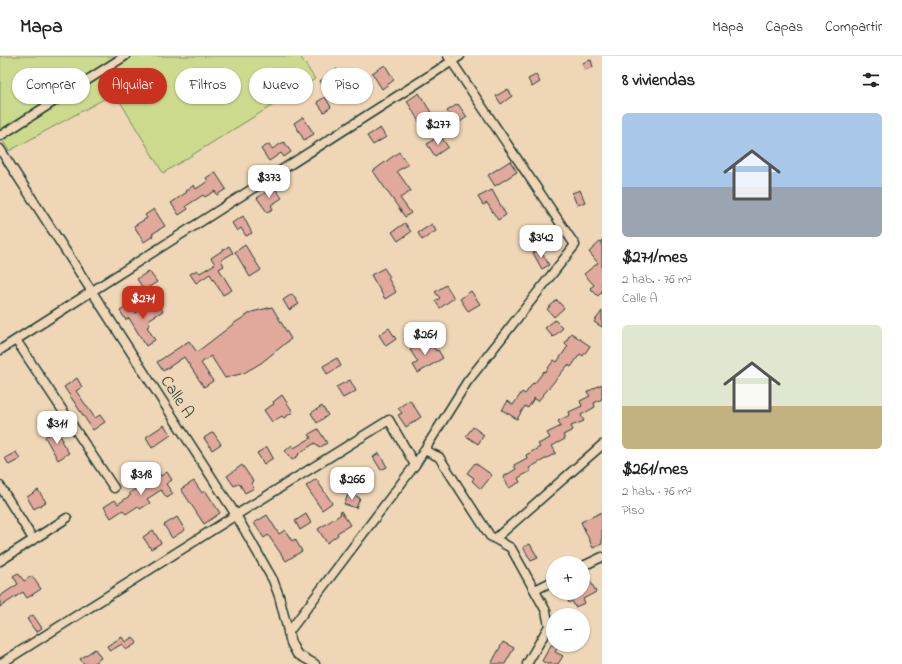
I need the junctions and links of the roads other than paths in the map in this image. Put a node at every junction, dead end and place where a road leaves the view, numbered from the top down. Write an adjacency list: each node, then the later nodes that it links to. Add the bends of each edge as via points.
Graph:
1 (126, 56): 4 (street)
2 (460, 56): 3 (street)
3 (450, 59): 6 (street); 10 (street, via 575,245 467,382)
4 (0, 136)
5 (0, 149): 6 (street, Calle A)
6 (91, 292): 7 (street); 14 (street, Calle A)
7 (16, 340): 8 (street); 13 (street)
8 (0, 350)
9 (602, 445): 17 (street)
10 (424, 450): 11 (street); 17 (street, via 439,457 490,536)
11 (415, 465): 14 (street, via 389,420); 23 (street)
12 (0, 486): 16 (street)
13 (114, 488)
14 (236, 515): 23 (street, Calle A, via 273,580); 24 (street)
15 (67, 518): 16 (street)
16 (33, 539): 19 (street)
17 (495, 539): 22 (street, via 511,548)
18 (602, 557): 20 (street)
19 (0, 560)
20 (590, 563)
21 (546, 584): 22 (street)
22 (535, 590): 26 (street, via 546,611 549,626)
23 (288, 633): 25 (street, Calle A, via 297,654)
24 (2, 662)
25 (315, 664)
26 (527, 664)

